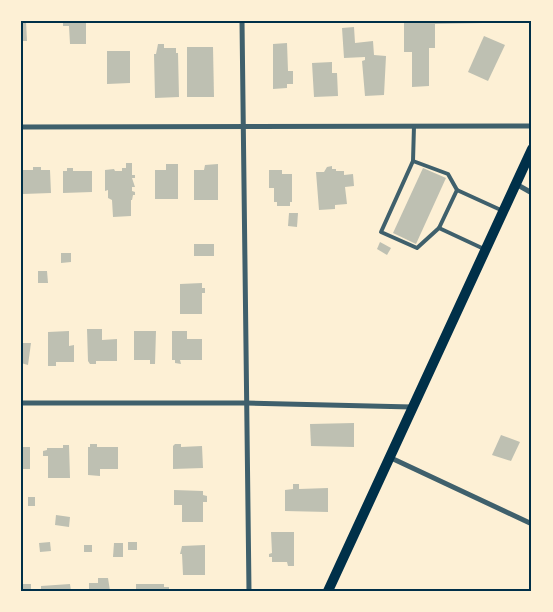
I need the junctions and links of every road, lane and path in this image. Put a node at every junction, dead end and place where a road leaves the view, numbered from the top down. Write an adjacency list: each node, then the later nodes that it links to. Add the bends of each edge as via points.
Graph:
1 (242, 21): 2 (street)
2 (244, 126): 3 (street); 5 (street); 15 (street)
3 (414, 126): 4 (street); 7 (lane)
4 (532, 126)
5 (21, 127)
6 (532, 149): 8 (main road)
7 (413, 161): 9 (lane, via 448,174); 12 (lane, via 381,232 417,248)
8 (515, 184): 10 (street); 11 (main road)
9 (457, 190): 11 (lane); 12 (lane)
10 (532, 193)
11 (502, 211): 13 (main road)
12 (440, 228): 13 (lane)
13 (484, 249): 16 (main road)
14 (21, 403): 15 (street)
15 (246, 404): 16 (street); 19 (street)
16 (412, 407): 17 (main road)
17 (389, 457): 18 (street); 20 (main road)
18 (532, 524)
19 (249, 591)
20 (328, 591)

